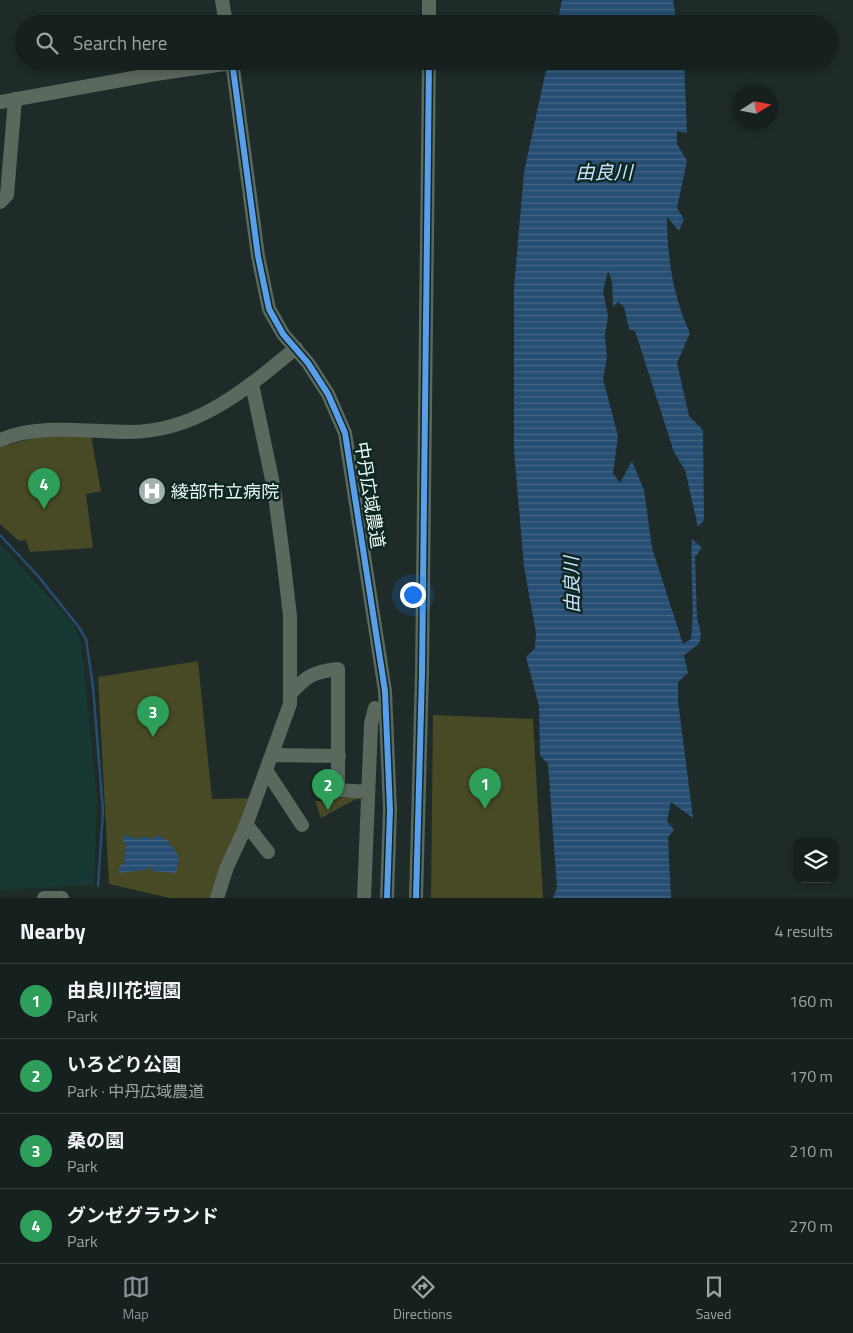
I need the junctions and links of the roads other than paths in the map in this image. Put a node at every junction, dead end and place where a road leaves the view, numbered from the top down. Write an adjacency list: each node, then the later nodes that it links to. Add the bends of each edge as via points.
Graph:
1 (222, 0): 3 (street)
2 (429, 0): 4 (street)
3 (224, 15)
4 (429, 15)
5 (181, 70): 8 (street)
6 (233, 70): 11 (street, 中丹広域農道, via 268,309)
7 (429, 70): 28 (street, via 422,683)
8 (14, 99): 9 (street); 10 (street, via 7,195)
9 (0, 102)
10 (0, 202)
11 (296, 348): 12 (street); 27 (street, 中丹広域農道, via 328,394 345,433 386,691 390,810)
12 (252, 384): 13 (street, via 201,416 177,426 131,432 39,431); 14 (street, via 274,489 283,556 290,616)
13 (0, 440)
14 (290, 694): 16 (street, via 290,704); 17 (street, via 305,677 319,671 338,670)
15 (375, 708): 19 (street, via 371,724)
16 (272, 755): 17 (street); 18 (street)
17 (339, 756): 19 (street, via 338,790)
18 (266, 770): 20 (street); 21 (street)
19 (368, 792): 26 (street)
20 (246, 824): 22 (street); 25 (street)
21 (302, 825)
22 (268, 852)
23 (44, 898): 24 (street)
24 (62, 898)
25 (217, 898)
26 (364, 898)
27 (388, 898)
28 (416, 898)

